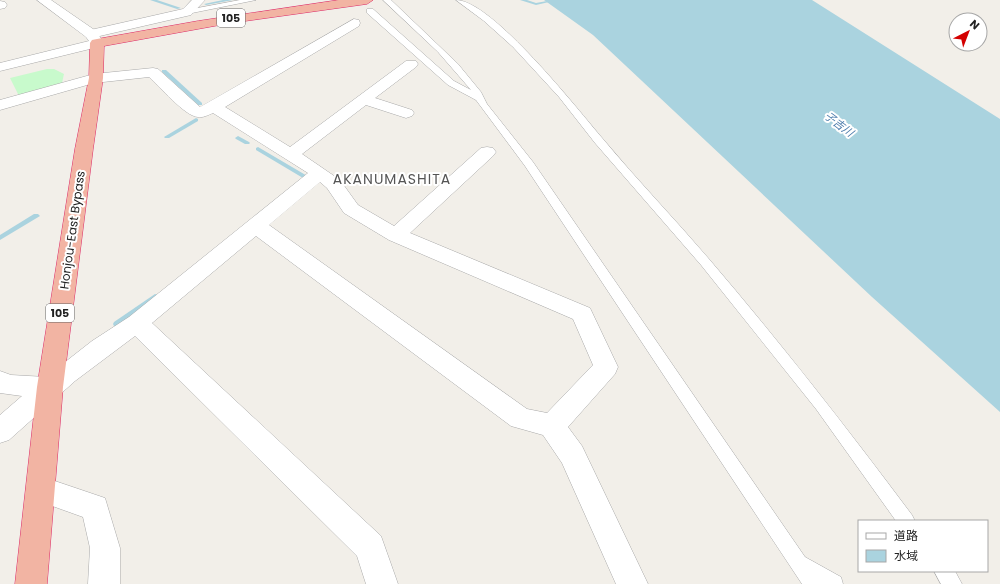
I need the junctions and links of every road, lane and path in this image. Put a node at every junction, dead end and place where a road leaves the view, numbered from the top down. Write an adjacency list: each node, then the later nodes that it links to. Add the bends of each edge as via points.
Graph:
1 (43, 0): 9 (street)
2 (199, 0): 7 (street)
3 (252, 0): 7 (lane)
4 (388, 0): 14 (lane, via 466,79)
5 (460, 0): 29 (lane, via 487,19 516,45 705,262 816,399)
6 (368, 5): 9 (highway, 105, via 248,15); 14 (lane, via 451,83)
7 (187, 12): 9 (street)
8 (354, 23): 16 (street)
9 (94, 39): 11 (street); 12 (highway, Honjou-East Bypass / 105)
10 (411, 64): 13 (street)
11 (0, 67)
12 (96, 78): 15 (street); 16 (street, via 153,72 190,107 199,112); 25 (highway, Honjou-East Bypass / 105)
13 (364, 100): 17 (street); 19 (street)
14 (481, 100): 30 (lane, via 529,164)
15 (0, 105)
16 (214, 107): 19 (street)
17 (406, 113)
18 (487, 152): 22 (street)
19 (291, 154): 20 (street)
20 (320, 173): 21 (street); 22 (street, via 334,184 351,209)
21 (255, 225): 23 (street); 26 (street, via 520,418)
22 (396, 235): 26 (street, via 582,314 606,367)
23 (136, 323): 25 (street, via 103,344); 34 (street, via 370,547)
24 (0, 381): 25 (street, via 7,385)
25 (50, 386): 27 (street); 28 (highway, Honjou-East Bypass / 105)
26 (552, 426): 35 (street, via 572,455)
27 (0, 432)
28 (40, 489): 32 (highway, Honjou-East Bypass / 105); 33 (street, via 95,508 105,548)
29 (905, 520)
30 (798, 562): 36 (lane); 37 (lane)
31 (944, 572): 38 (lane)
32 (31, 584)
33 (104, 584)
34 (382, 584)
35 (632, 584)
36 (813, 584)
37 (834, 584)
38 (953, 584)

